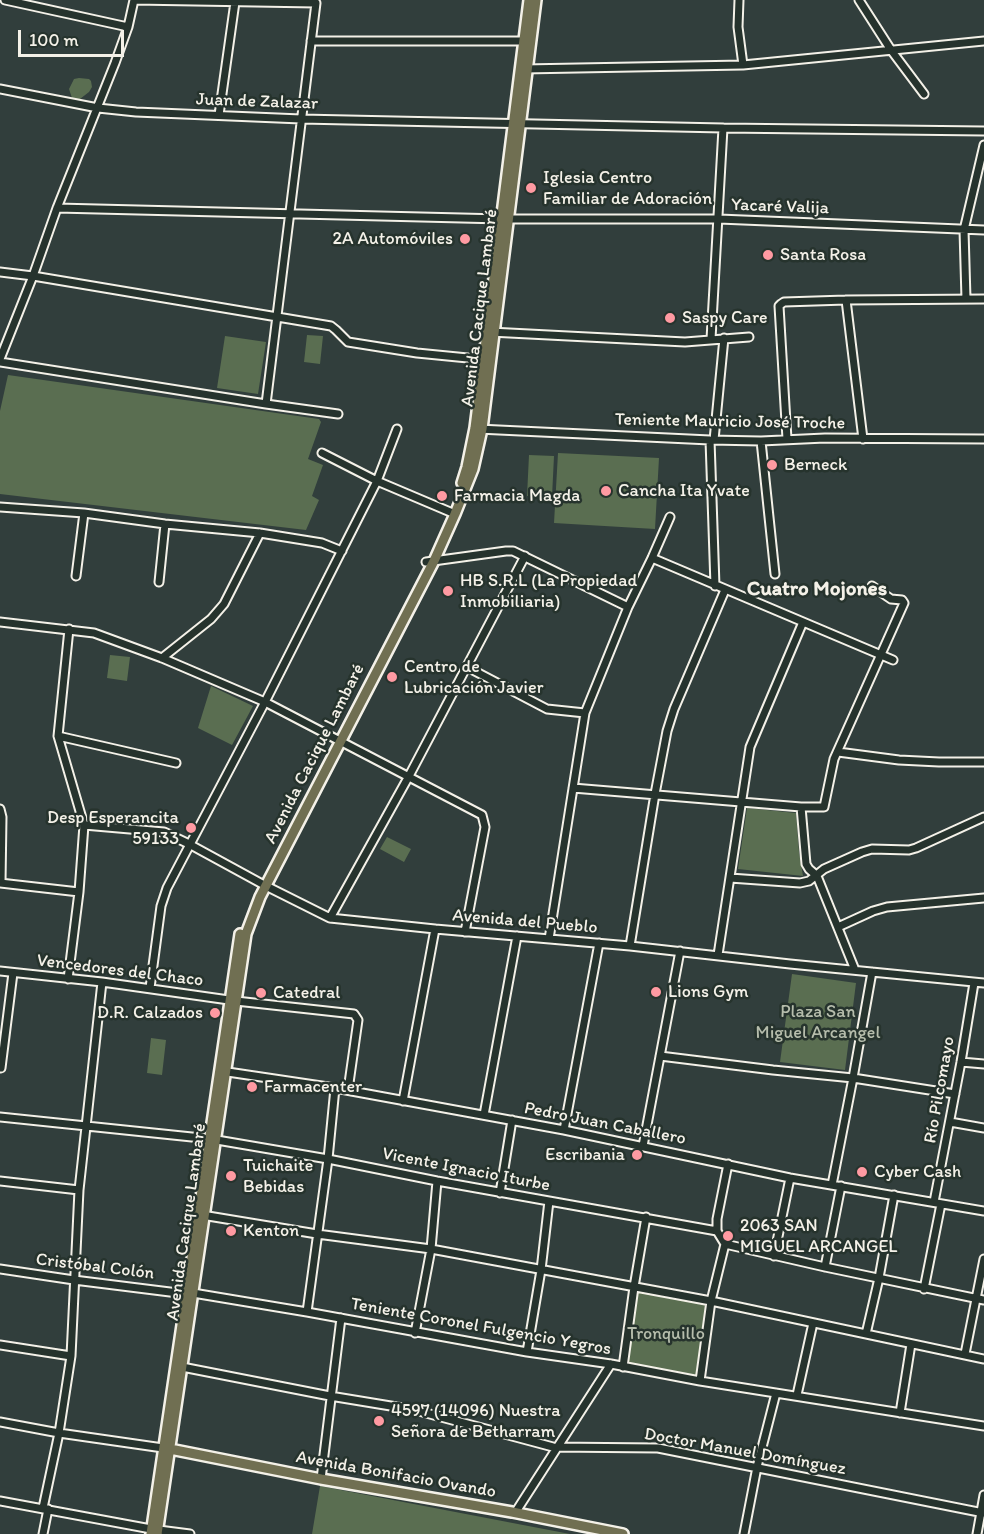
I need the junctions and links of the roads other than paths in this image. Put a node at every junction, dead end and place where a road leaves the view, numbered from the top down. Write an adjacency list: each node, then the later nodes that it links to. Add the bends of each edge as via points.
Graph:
1 (5, 0): 8 (street)
2 (134, 0): 7 (street); 8 (street)
3 (529, 0): 11 (main road, Avenida Cacique Lambaré)
4 (536, 0): 11 (main road, Avenida Cacique Lambaré)
5 (739, 0): 13 (street)
6 (859, 0): 12 (street)
7 (235, 2): 10 (street, via 316,3); 18 (street)
8 (128, 27): 17 (street)
9 (984, 40): 12 (street)
10 (311, 41): 11 (street); 19 (street)
11 (527, 41): 14 (main road, Avenida Cacique Lambaré)
12 (891, 50): 13 (street); 16 (street)
13 (743, 65): 14 (street)
14 (524, 69): 20 (main road, Avenida Cacique Lambaré)
15 (0, 89): 17 (street, Juan de Zalazar)
16 (924, 94)
17 (98, 108): 18 (street, Juan de Zalazar); 24 (street)
18 (219, 115): 19 (street, Juan de Zalazar)
19 (301, 119): 20 (street, Juan de Zalazar); 25 (street)
20 (517, 123): 21 (street, Juan de Zalazar); 26 (main road, Avenida Cacique Lambaré)
21 (723, 128): 22 (street, Juan de Zalazar); 27 (street)
22 (984, 131)
23 (984, 145): 28 (street)
24 (57, 208): 25 (street, Yacaré Valija); 31 (street)
25 (290, 215): 26 (street, Yacaré Valija); 35 (street)
26 (505, 219): 27 (street, Yacaré Valija); 36 (main road, Avenida Cacique Lambaré)
27 (719, 219): 28 (street, Yacaré Valija); 39 (street)
28 (964, 230): 29 (street, Yacaré Valija); 32 (street)
29 (984, 230)
30 (0, 272): 31 (street)
31 (33, 276): 35 (street); 41 (street)
32 (966, 299): 33 (street); 34 (street)
33 (984, 299)
34 (846, 300): 46 (street, via 784,302 779,306); 47 (street)
35 (277, 318): 40 (street, via 331,326 348,342); 42 (street)
36 (491, 332): 39 (street, via 685,342); 40 (main road, Avenida Cacique Lambaré)
37 (724, 338): 38 (street); 39 (street); 48 (street)
38 (749, 338)
39 (711, 339)
40 (487, 360): 45 (main road, Avenida Cacique Lambaré)
41 (0, 361): 42 (street)
42 (266, 404): 43 (street)
43 (338, 414)
44 (397, 429): 52 (street)
45 (479, 429): 48 (street, Teniente Mauricio José Troche); 55 (main road, Avenida Cacique Lambaré)
46 (787, 439): 47 (street, Teniente Mauricio José Troche); 50 (street, Teniente Mauricio José Troche)
47 (863, 439): 49 (street, Teniente Mauricio José Troche)
48 (712, 440): 50 (street, Teniente Mauricio José Troche); 66 (street)
49 (984, 440)
50 (761, 441): 63 (street)
51 (322, 453): 52 (street)
52 (377, 481): 55 (street); 59 (street)
53 (0, 507): 54 (street)
54 (84, 513): 57 (street); 64 (street)
55 (452, 513): 62 (main road, Avenida Cacique Lambaré)
56 (670, 517): 61 (street)
57 (165, 524): 58 (street); 65 (street)
58 (260, 533): 59 (street, via 322,543); 74 (street, via 224,604)
59 (342, 551): 77 (street)
60 (525, 556): 62 (street, via 506,551); 69 (street); 76 (street)
61 (652, 558): 66 (street); 69 (street)
62 (428, 567): 80 (main road, Avenida Cacique Lambaré)
63 (775, 574)
64 (76, 576)
65 (159, 582)
66 (716, 586): 68 (street)
67 (872, 586): 73 (street, via 903,602)
68 (725, 590): 71 (street); 86 (street, via 674,709)
69 (628, 607): 78 (street)
70 (0, 622): 72 (street)
71 (803, 622): 73 (street); 87 (street, via 750,747)
72 (69, 629): 74 (street, via 94,633); 79 (street)
73 (880, 654): 75 (street); 81 (street)
74 (162, 658): 77 (street)
75 (893, 660)
76 (467, 667): 78 (street, via 547,709); 84 (street)
77 (265, 702): 80 (street); 92 (street)
78 (585, 712): 85 (street)
79 (57, 736): 83 (street); 91 (street)
80 (338, 739): 84 (street); 96 (main road, Avenida Cacique Lambaré)
81 (838, 752): 82 (street, via 899,760); 88 (street, via 831,767 824,807)
82 (984, 762)
83 (176, 764)
84 (409, 776): 99 (street); 102 (street, via 482,815 484,820)
85 (573, 788): 86 (street); 104 (street)
86 (655, 795): 87 (street); 106 (street)
87 (741, 802): 88 (street); 94 (street)
88 (801, 807): 93 (street, via 806,864)
89 (0, 809): 95 (street)
90 (984, 817): 93 (street, via 909,850 872,849 824,869)
91 (84, 825): 92 (street, Avenida del Pueblo, via 164,832); 97 (street)
92 (189, 844): 96 (street, Avenida del Pueblo); 117 (street, via 161,906)
93 (817, 876): 94 (street, via 800,883); 100 (street)
94 (730, 878): 108 (street)
95 (0, 883): 97 (street)
96 (263, 884): 99 (street, Avenida del Pueblo); 118 (main road, Avenida Cacique Lambaré, via 240,932)
97 (79, 892): 113 (street)
98 (984, 898): 100 (street, via 880,909)
99 (330, 918): 101 (street, Avenida del Pueblo)
100 (838, 927): 109 (street)
101 (435, 929): 102 (street, Avenida del Pueblo); 128 (street)
102 (465, 932): 103 (street, Avenida del Pueblo)
103 (517, 936): 104 (street, Avenida del Pueblo); 129 (street)
104 (549, 939): 105 (street, Avenida del Pueblo)
105 (600, 944): 106 (street, Avenida del Pueblo); 135 (street)
106 (630, 946): 107 (street, Avenida del Pueblo)
107 (680, 951): 108 (street, Avenida del Pueblo); 119 (street)
108 (718, 955): 109 (street, Avenida del Pueblo)
109 (855, 970): 111 (street, Avenida del Pueblo)
110 (0, 971): 112 (street, Vencedores del Chaco)
111 (872, 972): 115 (street, Avenida del Pueblo); 124 (street)
112 (13, 973): 113 (street, Vencedores del Chaco); 122 (street)
113 (68, 979): 114 (street, Vencedores del Chaco)
114 (102, 982): 117 (street, Vencedores del Chaco); 133 (street)
115 (974, 983): 116 (street, Avenida del Pueblo); 120 (street, Río Pilcomayo)
116 (984, 983)
117 (150, 988): 118 (street, Vencedores del Chaco)
118 (232, 1000): 123 (main road, Avenida Cacique Lambaré); 126 (street, Vencedores del Chaco, via 354,1014 358,1020)
119 (660, 1056): 124 (street); 137 (street)
120 (961, 1062): 121 (street); 127 (street, Río Pilcomayo)
121 (984, 1065)
122 (1, 1068)
123 (222, 1071): 125 (street, Pedro Juan Caballero); 136 (main road, Avenida Cacique Lambaré)
124 (854, 1078): 127 (street); 143 (street)
125 (335, 1088): 126 (street, Pedro Juan Caballero); 138 (street)
126 (348, 1090): 128 (street, Pedro Juan Caballero)
127 (955, 1094): 132 (street, Río Pilcomayo)
128 (403, 1101): 129 (street, Pedro Juan Caballero)
129 (484, 1115): 131 (street, Pedro Juan Caballero)
130 (0, 1117): 133 (street, Vicente Ignacio Iturbe)
131 (512, 1120): 135 (street, Pedro Juan Caballero); 146 (street)
132 (950, 1122): 134 (street); 149 (street, Río Pilcomayo)
133 (85, 1126): 136 (street, Vicente Ignacio Iturbe); 145 (street)
134 (984, 1128)
135 (564, 1130): 137 (street, Pedro Juan Caballero)
136 (212, 1140): 138 (street, Vicente Ignacio Iturbe); 151 (main road, Avenida Cacique Lambaré)
137 (643, 1146): 139 (street, Pedro Juan Caballero)
138 (328, 1159): 142 (street, Vicente Ignacio Iturbe); 154 (street)
139 (728, 1164): 140 (street, Pedro Juan Caballero); 153 (street)
140 (790, 1178): 143 (street, Pedro Juan Caballero); 157 (street)
141 (0, 1181): 145 (street)
142 (437, 1181): 146 (street, Vicente Ignacio Iturbe); 156 (street)
143 (832, 1185): 144 (street, Pedro Juan Caballero)
144 (841, 1186): 147 (street, Pedro Juan Caballero); 159 (street)
145 (79, 1190): 163 (street)
146 (500, 1192): 148 (street, Vicente Ignacio Iturbe)
147 (894, 1195): 149 (street, Pedro Juan Caballero); 162 (street)
148 (549, 1201): 152 (street, Vicente Ignacio Iturbe); 161 (street)
149 (937, 1203): 150 (street, Pedro Juan Caballero); 165 (street, Río Pilcomayo)
150 (984, 1211)
151 (201, 1215): 154 (street); 166 (main road, Avenida Cacique Lambaré)
152 (646, 1217): 153 (street, Vicente Ignacio Iturbe); 164 (street)
153 (717, 1231): 155 (street)
154 (317, 1234): 156 (street); 169 (street)
155 (725, 1244): 157 (street); 168 (street)
156 (431, 1248): 161 (street); 172 (street)
157 (774, 1256): 159 (street)
158 (984, 1259): 167 (street)
159 (825, 1267): 162 (street)
160 (0, 1269): 163 (street, Cristóbal Colón)
161 (541, 1270): 164 (street); 176 (street)
162 (879, 1278): 165 (street); 173 (street)
163 (74, 1280): 166 (street, Cristóbal Colón); 178 (street)
164 (634, 1287): 168 (street); 182 (street)
165 (924, 1289): 167 (street)
166 (189, 1293): 169 (street, Teniente Coronel Fulgencio Yegros); 181 (main road, Avenida Cacique Lambaré)
167 (980, 1300): 177 (street)
168 (711, 1301): 171 (street); 183 (street)
169 (307, 1312): 170 (street, Teniente Coronel Fulgencio Yegros)
170 (340, 1318): 172 (street, Teniente Coronel Fulgencio Yegros); 186 (street)
171 (813, 1323): 173 (street); 185 (street)
172 (415, 1333): 176 (street, Teniente Coronel Fulgencio Yegros)
173 (866, 1334): 174 (street)
174 (911, 1344): 177 (street); 187 (street)
175 (0, 1345): 178 (street)
176 (527, 1352): 180 (street, Teniente Coronel Fulgencio Yegros)
177 (965, 1354): 179 (street)
178 (71, 1356): 190 (street)
179 (984, 1359)
180 (611, 1364): 182 (street, Teniente Coronel Fulgencio Yegros); 191 (street)
181 (178, 1367): 186 (street, Doctor Manuel Domínguez); 192 (main road, Avenida Cacique Lambaré)
182 (623, 1367): 183 (street, Teniente Coronel Fulgencio Yegros)
183 (700, 1381): 184 (street, Teniente Coronel Fulgencio Yegros)
184 (776, 1393): 185 (street, Teniente Coronel Fulgencio Yegros); 193 (street)
185 (797, 1395): 187 (street, Teniente Coronel Fulgencio Yegros)
186 (330, 1396): 191 (street, Doctor Manuel Domínguez, via 415,1410); 194 (street)
187 (900, 1413): 189 (street, Teniente Coronel Fulgencio Yegros)
188 (0, 1422): 190 (street)
189 (984, 1426)
190 (59, 1433): 192 (street); 197 (street)
191 (558, 1447): 193 (street, Doctor Manuel Domínguez, via 650,1447); 198 (street)
192 (166, 1448): 194 (main road, Avenida Bonifacio Ovando); 200 (main road, Avenida Cacique Lambaré)
193 (757, 1467): 199 (street, Doctor Manuel Domínguez); 204 (street)
194 (321, 1479): 198 (main road, Avenida Bonifacio Ovando)
195 (984, 1495): 199 (street)
196 (0, 1501): 197 (street)
197 (45, 1508): 200 (street); 201 (street)
198 (515, 1513): 203 (main road, Avenida Bonifacio Ovando)
199 (982, 1513): 205 (street)
200 (154, 1531): 202 (street)
201 (43, 1534)
202 (190, 1534)
203 (623, 1534)
204 (744, 1534)
205 (977, 1534)

